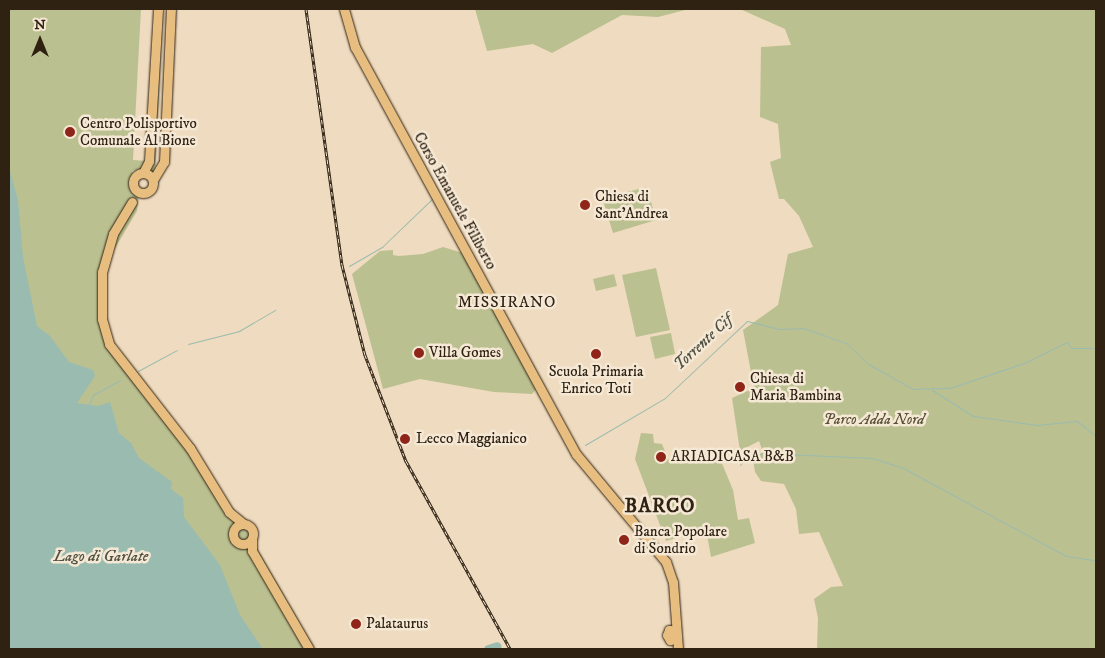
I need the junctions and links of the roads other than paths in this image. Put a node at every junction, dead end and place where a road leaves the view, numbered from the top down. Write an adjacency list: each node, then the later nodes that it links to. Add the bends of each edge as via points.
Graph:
1 (158, 9): 4 (main road, via 149,161)
2 (171, 9): 5 (main road, via 164,162)
3 (344, 9): 16 (main road, Corso Emanuele Filiberto, via 355,47 576,454 654,547 671,574)
4 (143, 173): 5 (main road); 6 (main road, via 137,176)
5 (153, 180): 7 (main road, via 152,188)
6 (133, 185): 7 (main road); 8 (main road)
7 (145, 194): 8 (main road)
8 (132, 202): 9 (main road, via 114,234 102,272 102,319 109,344 190,448)
9 (229, 512): 10 (main road); 11 (main road)
10 (244, 524): 11 (main road); 12 (main road, via 252,530)
11 (233, 531): 13 (main road, via 234,541)
12 (252, 539): 13 (main road); 14 (main road)
13 (241, 545): 14 (main road)
14 (252, 551): 15 (main road)
15 (309, 649)
16 (677, 649)

